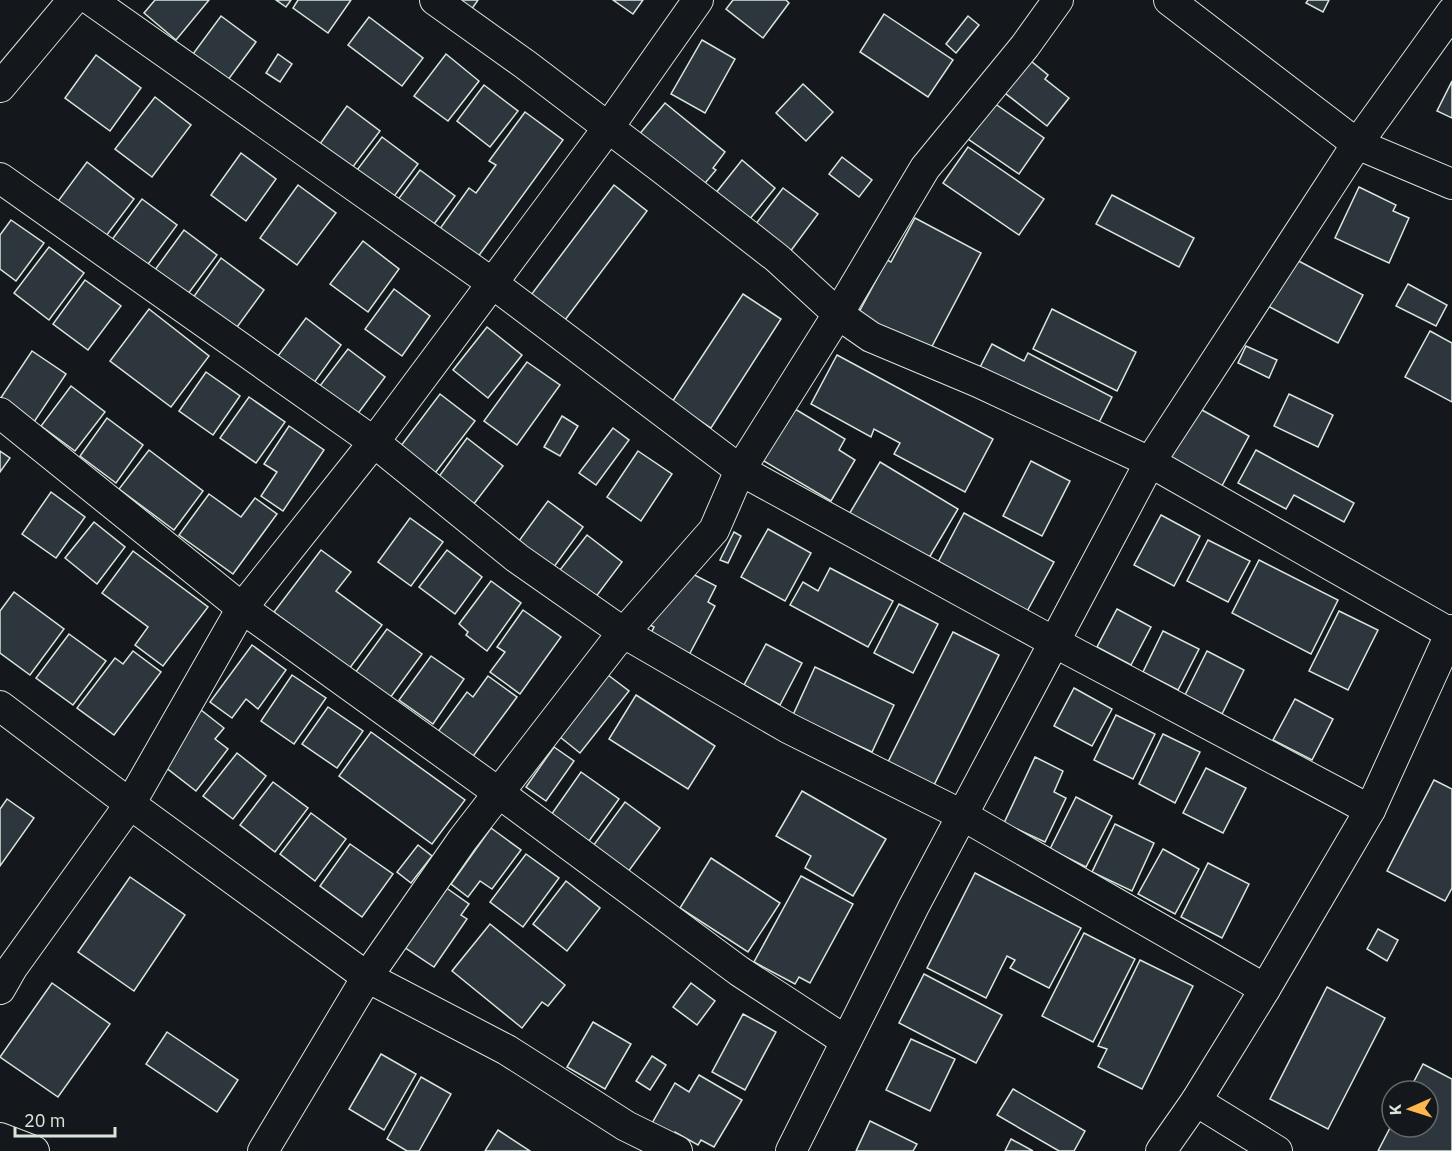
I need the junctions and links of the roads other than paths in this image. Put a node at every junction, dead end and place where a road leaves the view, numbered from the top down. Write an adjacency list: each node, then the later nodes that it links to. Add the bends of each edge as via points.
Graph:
1 (73, 0): 8 (street)
2 (91, 0): 13 (street)
3 (435, 0): 9 (street)
4 (698, 0): 9 (street)
5 (1058, 0): 14 (street, via 925,168)
6 (1169, 0): 10 (street)
7 (1452, 12): 10 (street)
8 (0, 87)
9 (608, 128): 13 (street); 14 (street, via 777,258)
10 (1357, 144): 12 (street); 17 (street)
11 (0, 178): 16 (street)
12 (1452, 184)
13 (492, 283): 16 (street); 18 (street)
14 (838, 314): 17 (street, via 871,337); 18 (street)
15 (0, 413): 19 (street)
16 (374, 442): 19 (street); 21 (street, via 517,558)
17 (1150, 462): 20 (street); 22 (street)
18 (740, 470): 21 (street, via 714,530); 22 (street)
19 (242, 608): 24 (street); 25 (street)
20 (1451, 632): 26 (street)
21 (624, 633): 24 (street); 27 (street, via 788,728)
22 (1054, 642): 26 (street); 27 (street)
23 (0, 706): 25 (street)
24 (499, 793): 29 (street); 31 (street, via 739,971)
25 (130, 804): 28 (street); 29 (street)
26 (1370, 810): 30 (street)
27 (962, 815): 30 (street); 31 (street)
28 (4, 972)
29 (367, 977): 35 (street); 36 (street, via 507,1050 626,1126)
30 (1265, 989): 32 (street)
31 (846, 1041): 37 (street)
32 (1196, 1101): 38 (street); 39 (street)
33 (2, 1143): 34 (street)
34 (34, 1151)
35 (263, 1151)
36 (676, 1151)
37 (791, 1151)
38 (1161, 1151)
39 (1277, 1151)

